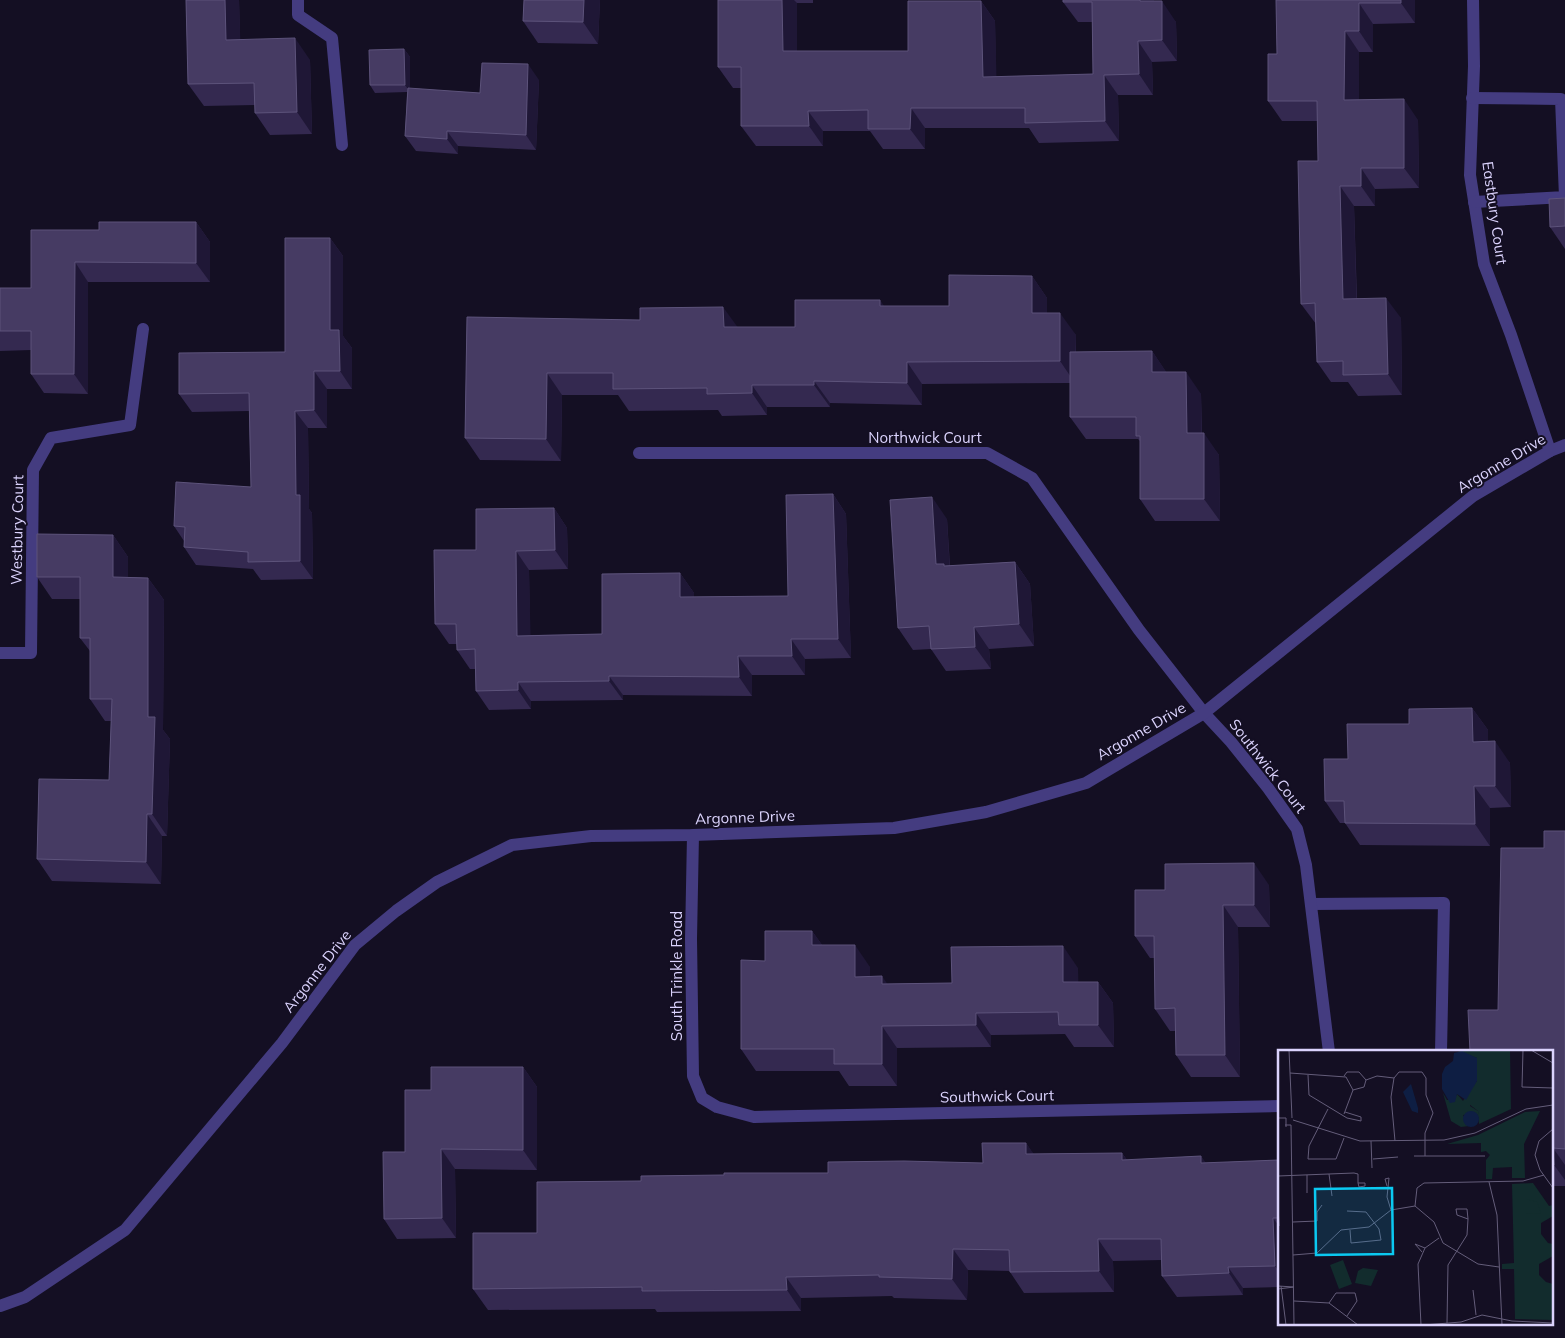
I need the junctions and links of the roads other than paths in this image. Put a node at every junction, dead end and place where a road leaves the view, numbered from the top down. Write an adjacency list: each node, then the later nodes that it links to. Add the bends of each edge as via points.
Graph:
1 (298, 0): 4 (street, via 298,15 332,38)
2 (1473, 0): 3 (street, Eastbury Court)
3 (1472, 98): 5 (street, Eastbury Court, via 1470,175); 5 (street, via 1561,99 1565,197)
4 (342, 145)
5 (1474, 202): 8 (street, Eastbury Court, via 1484,264)
6 (143, 329): 10 (street, Westbury Court, via 130,425 52,438 33,470 31,653)
7 (1565, 445): 8 (street, Argonne Drive)
8 (1550, 451): 11 (street, Argonne Drive, via 1473,496)
9 (640, 453): 11 (street, Northwick Court, via 987,453 1032,478 1139,630)
10 (0, 653)
11 (1204, 713): 12 (street, Argonne Drive, via 1086,783 986,812 894,828); 13 (street, Southwick Court, via 1237,749 1297,829)
12 (693, 835): 17 (street, South Trinkle Road, via 693,1076 702,1098); 18 (street, Argonne Drive, via 591,836 512,845 437,882 355,945 282,1043 125,1230 25,1297)
13 (1311, 904): 14 (street, Southwick Court); 15 (street, via 1444,903)
14 (1329, 1050)
15 (1441, 1050)
16 (1278, 1106): 17 (street, Southwick Court, via 754,1117)
17 (717, 1107)
18 (0, 1306)

